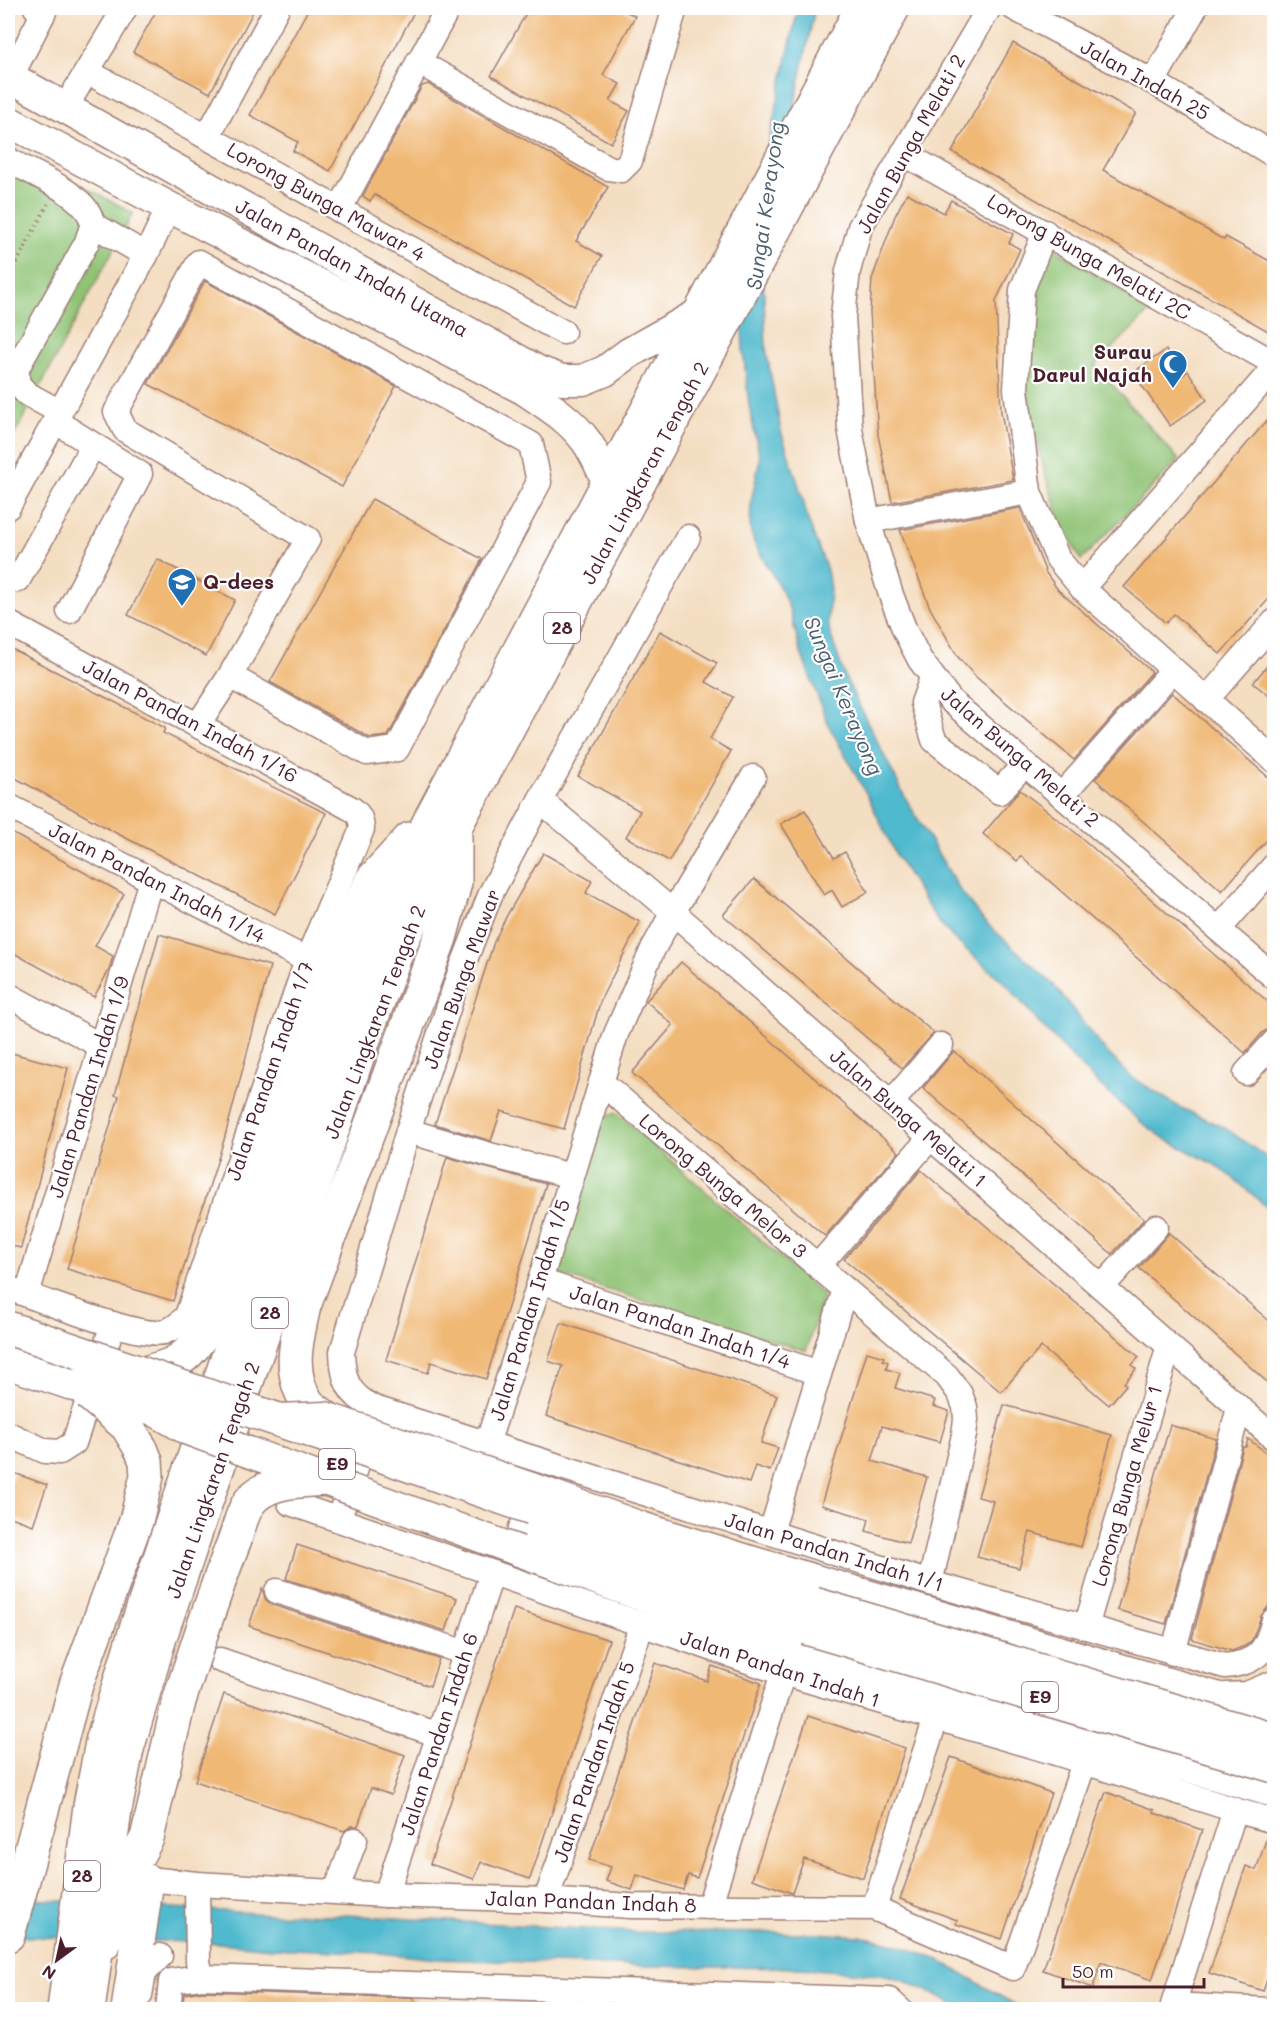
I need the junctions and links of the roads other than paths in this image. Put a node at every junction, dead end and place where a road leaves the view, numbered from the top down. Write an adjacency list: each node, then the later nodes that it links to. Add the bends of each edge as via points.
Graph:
1 (36, 8): 15 (street, via 44,12)
2 (125, 8): 14 (street)
3 (277, 8): 20 (street)
4 (448, 8): 13 (street)
5 (862, 8): 17 (highway, Jalan Lingkaran Tengah 2 / 28)
6 (893, 8): 12 (highway, Jalan Lingkaran Tengah 2 / 28)
7 (903, 8): 12 (highway)
8 (989, 8): 21 (street, Jalan Bunga Melati 2)
9 (1014, 8): 16 (street, Jalan Indah 25)
10 (1195, 8): 16 (street)
11 (672, 9): 13 (street, via 630,161 621,170 614,170)
12 (874, 42): 17 (highway, Jalan Lingkaran Tengah 2 / 28)
13 (418, 62): 26 (street)
14 (88, 72): 18 (street); 20 (street, Lorong Bunga Mawar 4)
15 (8, 79): 18 (main road, Jalan Pandan Indah Utama)
16 (1153, 82): 22 (street, Jalan Indah 25)
17 (835, 86): 30 (highway, Jalan Lingkaran Tengah 2 / 28); 57 (highway, Jalan Lingkaran Tengah 2 / 28, via 669,429)
18 (65, 108): 19 (main road, via 37,122); 24 (main road, via 67,137); 30 (main road, Jalan Pandan Indah Utama, via 538,371 562,380 582,380 605,371 629,352)
19 (9, 122): 24 (main road, Jalan Pandan Indah Utama)
20 (207, 137): 26 (street, Lorong Bunga Mawar 4)
21 (903, 153): 28 (street, Lorong Bunga Melati 2C); 39 (street, Jalan Bunga Melati 2, via 860,227 848,271 843,316 849,429)
22 (1275, 155)
23 (8, 160): 27 (street, via 76,198)
24 (85, 163): 25 (main road, Jalan Pandan Indah Utama)
25 (169, 207): 29 (street); 36 (main road, Jalan Pandan Indah Utama, via 525,390 573,426 587,442)
26 (339, 210): 31 (street, Lorong Bunga Mawar 4)
27 (92, 224): 29 (street); 32 (street, via 87,242)
28 (1045, 232): 33 (street, Lorong Bunga Melati 2C); 37 (street, via 1022,290 1016,389)
29 (146, 255): 34 (street)
30 (700, 313): 36 (highway, Jalan Lingkaran Tengah 2 / 28)
31 (563, 332)
32 (12, 365): 34 (street, via 17,383)
33 (1275, 366): 42 (street)
34 (58, 416): 35 (street); 38 (street)
35 (93, 445): 41 (street); 43 (street, via 140,474)
36 (608, 483): 57 (highway, Jalan Lingkaran Tengah 2 / 28)
37 (1029, 492): 39 (street); 42 (street, via 1058,559)
38 (8, 507)
39 (868, 521): 48 (street, Jalan Bunga Melati 2, via 905,631)
40 (688, 537): 55 (street, Jalan Bunga Mawar)
41 (18, 580)
42 (1082, 588): 46 (street)
43 (69, 611)
44 (1275, 622): 49 (street)
45 (8, 623): 50 (street, Jalan Pandan Indah 1/16)
46 (1173, 670): 49 (street); 54 (street)
47 (230, 676): 47 (street, via 367,753 398,749 539,482 531,444 199,262 116,412 125,430 308,539); 50 (street)
48 (932, 678): 52 (street, Jalan Bunga Melati 2, via 951,701); 52 (street, via 923,703 934,740 999,792)
49 (1206, 700): 51 (street)
50 (198, 725): 58 (street, Jalan Pandan Indah 1/16, via 352,809 358,813)
51 (1275, 760)
52 (1025, 764): 54 (street, Jalan Bunga Melati 2)
53 (753, 777): 61 (street, Jalan Pandan Indah 1/5)
54 (1062, 795): 62 (street, Jalan Bunga Melati 2)
55 (540, 800): 61 (street, Jalan Bunga Melati 1); 72 (street, Jalan Bunga Mawar, via 491,893 459,975)
56 (8, 806): 60 (street, Jalan Pandan Indah 1/14)
57 (444, 821): 81 (highway, via 372,880 340,949); 92 (highway, via 455,883 440,938 304,1306 294,1348 297,1379 308,1403); 136 (highway, Jalan Lingkaran Tengah 2 / 28, via 354,1066 160,1637 127,1749); 136 (highway, Jalan Lingkaran Tengah 2 / 28, via 373,941 333,1046 136,1629 102,1742 90,1806)
58 (362, 829): 63 (street, Jalan Pandan Indah 1/7)
59 (1275, 866): 62 (street)
60 (151, 880): 63 (street, Jalan Pandan Indah 1/14); 68 (street, Jalan Pandan Indah 1/9)
61 (673, 912): 70 (street, Jalan Pandan Indah 1/5, via 634,990); 71 (street, Jalan Bunga Melati 1)
62 (1219, 929): 64 (street, Jalan Bunga Melati 2)
63 (307, 960): 81 (street, Jalan Pandan Indah 1/7)
64 (1275, 977)
65 (8, 995): 68 (street)
66 (1275, 1042): 69 (street)
67 (941, 1045): 71 (street)
68 (101, 1046): 80 (street, Jalan Pandan Indah 1/9)
69 (1246, 1073)
70 (602, 1082): 74 (street, Jalan Pandan Indah 1/5); 76 (street, Lorong Bunga Melor 3)
71 (891, 1103): 73 (street, Jalan Bunga Melati 1)
72 (408, 1131): 74 (street); 90 (street, Jalan Bunga Mawar, via 342,1352 347,1386 358,1400)
73 (930, 1138): 76 (street); 78 (street, Jalan Bunga Melati 1)
74 (572, 1176): 77 (street, Jalan Pandan Indah 1/5)
75 (1156, 1227): 78 (street)
76 (818, 1266): 79 (street, Lorong Bunga Melor 3)
77 (540, 1281): 86 (street, Jalan Pandan Indah 1/4); 96 (street, Jalan Pandan Indah 1/5)
78 (1101, 1287): 84 (street, Jalan Bunga Melati 1)
79 (845, 1289): 86 (street); 103 (street, Lorong Bunga Melor 3, via 947,1376 965,1407 964,1434)
80 (17, 1291): 82 (street)
81 (201, 1311): 82 (street, via 163,1333); 87 (highway, via 206,1330 194,1346 174,1363)
82 (113, 1324): 94 (street, via 74,1443 60,1452 45,1451)
83 (8, 1328): 87 (highway, E9, bridge)
84 (1169, 1346): 91 (street, Jalan Bunga Melati 1); 108 (street, Lorong Bunga Melur 1)
85 (8, 1362): 88 (highway, E9)
86 (819, 1373): 101 (street)
87 (142, 1374): 93 (highway, E9, bridge)
88 (77, 1386): 89 (highway, E9, bridge); 126 (highway, bridge, via 127,1426 146,1461 147,1476 136,1521)
89 (147, 1407): 97 (main road, bridge, via 188,1430); 100 (highway, E9, bridge, via 192,1413)
90 (374, 1408): 96 (street, Jalan Pandan Indah 1/1); 99 (street)
91 (1239, 1408): 95 (street, Jalan Bunga Melati 1); 110 (street)
92 (325, 1417): 93 (main road, bridge); 100 (main road, bridge)
93 (277, 1419): 100 (highway, E9, bridge)
94 (8, 1434)
95 (1275, 1438)
96 (488, 1444): 101 (street, Jalan Pandan Indah 1/1)
97 (325, 1479): 100 (main road, bridge); 127 (highway, bridge, via 280,1484 263,1491 247,1506 179,1701)
98 (290, 1503): 99 (street, Jalan Pandan Indah 1)
99 (339, 1520): 102 (street, Jalan Pandan Indah 1)
100 (529, 1520): 105 (highway, E9); 114 (main road, via 641,1527); 119 (main road, via 691,1614)
101 (771, 1532): 103 (street, Jalan Pandan Indah 1/1)
102 (492, 1573): 107 (street, Jalan Pandan Indah 1); 109 (street, Jalan Pandan Indah 6)
103 (930, 1583): 108 (street, Jalan Pandan Indah 1/1)
104 (277, 1591): 109 (street)
105 (810, 1616): 118 (highway, E9, bridge); 122 (highway, E9, bridge)
106 (1275, 1620): 110 (street, Jalan Pandan Indah 1/1, via 1261,1652 1244,1665 1225,1666)
107 (642, 1624): 112 (street, Jalan Pandan Indah 1); 131 (street, Jalan Pandan Indah 5)
108 (1086, 1627): 110 (street, Jalan Pandan Indah 1/1)
109 (466, 1653): 117 (street, Jalan Pandan Indah 6)
110 (1173, 1653)
111 (220, 1660): 117 (street)
112 (783, 1673): 116 (street, Jalan Pandan Indah 1); 132 (street)
113 (1275, 1686): 114 (main road, via 1247,1696)
114 (1217, 1698): 115 (main road); 121 (main road, via 1223,1708 1226,1732 1216,1756)
115 (1275, 1714)
116 (936, 1718): 119 (street, Jalan Pandan Indah 1); 133 (street)
117 (439, 1735): 130 (street, Jalan Pandan Indah 6)
118 (1275, 1740)
119 (1059, 1742): 120 (street, Jalan Pandan Indah 1); 121 (main road)
120 (1084, 1762): 123 (street, Jalan Pandan Indah 1); 133 (street, Jalan Pandan Indah 8, via 1013,1968)
121 (1198, 1769): 122 (main road)
122 (1273, 1777)
123 (1235, 1810): 124 (street, Jalan Pandan Indah 1); 145 (street, via 1173,2005)
124 (1275, 1821)
125 (355, 1840): 128 (street)
126 (15, 1868): 134 (highway)
127 (147, 1868): 129 (street, Jalan Pandan Indah 8); 136 (highway); 141 (highway)
128 (336, 1891): 129 (street, Jalan Pandan Indah 8); 130 (street, Jalan Pandan Indah 8)
129 (197, 1892): 137 (street)
130 (386, 1895): 131 (street, Jalan Pandan Indah 8)
131 (546, 1900): 132 (street, Jalan Pandan Indah 8)
132 (709, 1907): 133 (street, Jalan Pandan Indah 8)
133 (874, 1908)
134 (8, 1935)
135 (160, 1956): 142 (street, via 144,1973)
136 (84, 1957): 138 (highway); 139 (highway, Jalan Lingkaran Tengah 2 / 28); 140 (highway, Jalan Lingkaran Tengah 2 / 28)
137 (200, 1969): 143 (street, via 171,1981); 144 (street, via 889,2000)
138 (51, 2010)
139 (64, 2010)
140 (88, 2010)
141 (128, 2010)
142 (138, 2010)
143 (168, 2010)
144 (900, 2010)
145 (1269, 2010)

